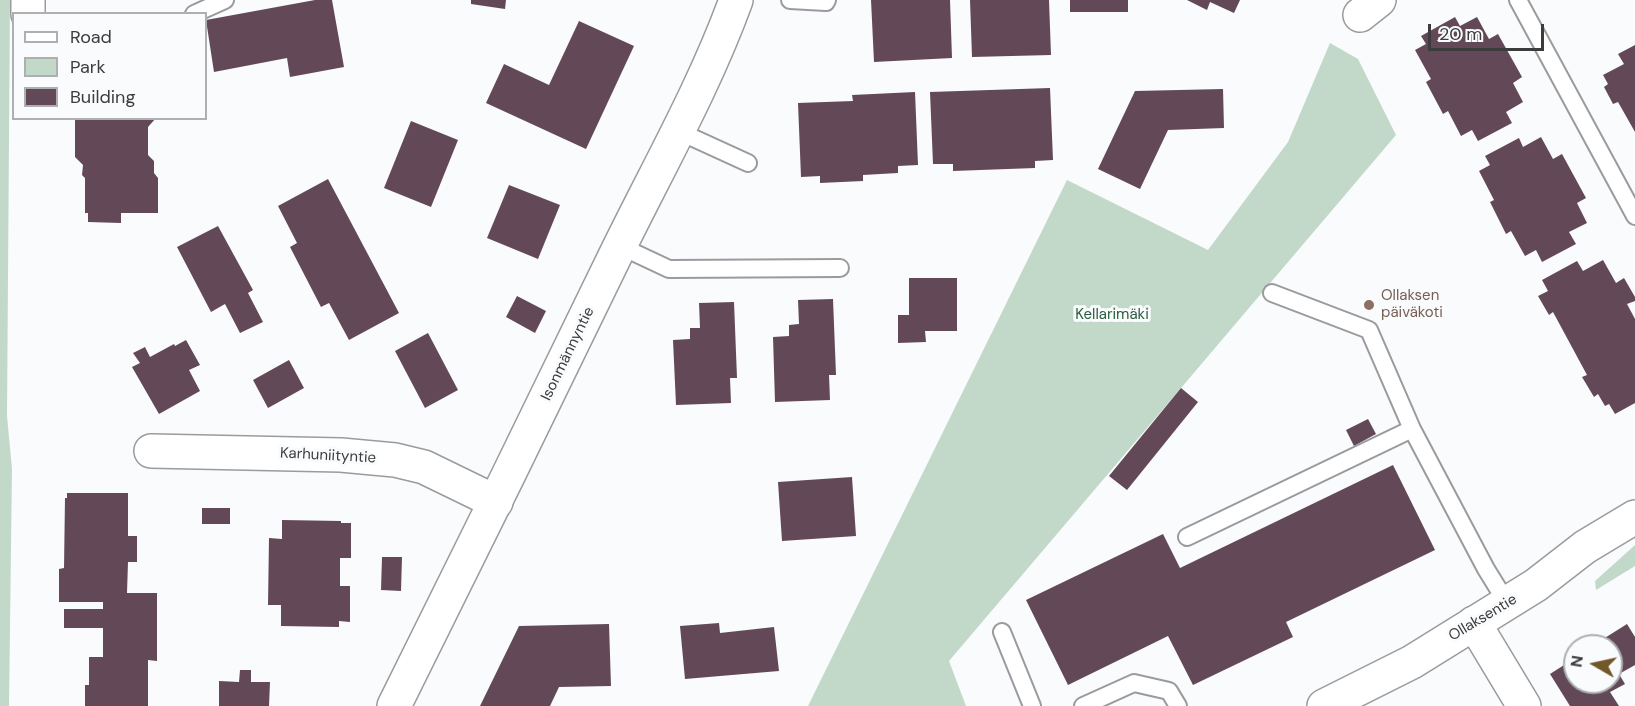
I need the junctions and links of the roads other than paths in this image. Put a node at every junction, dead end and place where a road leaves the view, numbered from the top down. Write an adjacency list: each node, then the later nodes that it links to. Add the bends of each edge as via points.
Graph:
1 (225, 0): 6 (lane)
2 (736, 0): 7 (street, Isonmännyntie, via 722,40)
3 (790, 0): 4 (lane)
4 (827, 0)
5 (1518, 0): 9 (lane)
6 (198, 12)
7 (678, 131): 8 (lane); 10 (street, Isonmännyntie)
8 (748, 163)
9 (1635, 216)
10 (620, 246): 11 (lane, via 669,269); 15 (street, Isonmännyntie)
11 (840, 267)
12 (1272, 293): 13 (lane, via 1369,330)
13 (1412, 429): 17 (lane); 18 (lane)
14 (151, 451): 15 (street, Karhuniityntie, via 341,455 395,460 424,467)
15 (496, 502): 21 (street, Isonmännyntie)
16 (1635, 517): 18 (street, Ollaksentie)
17 (1187, 537)
18 (1507, 603): 19 (street, Ollaksentie)
19 (1474, 623): 25 (street, Ollaksentie, via 1412,662); 26 (street)
20 (1002, 633): 22 (lane)
21 (393, 706)
22 (1032, 706)
23 (1083, 706): 24 (lane, via 1134,683 1169,691)
24 (1178, 706)
25 (1324, 706)
26 (1524, 706)

